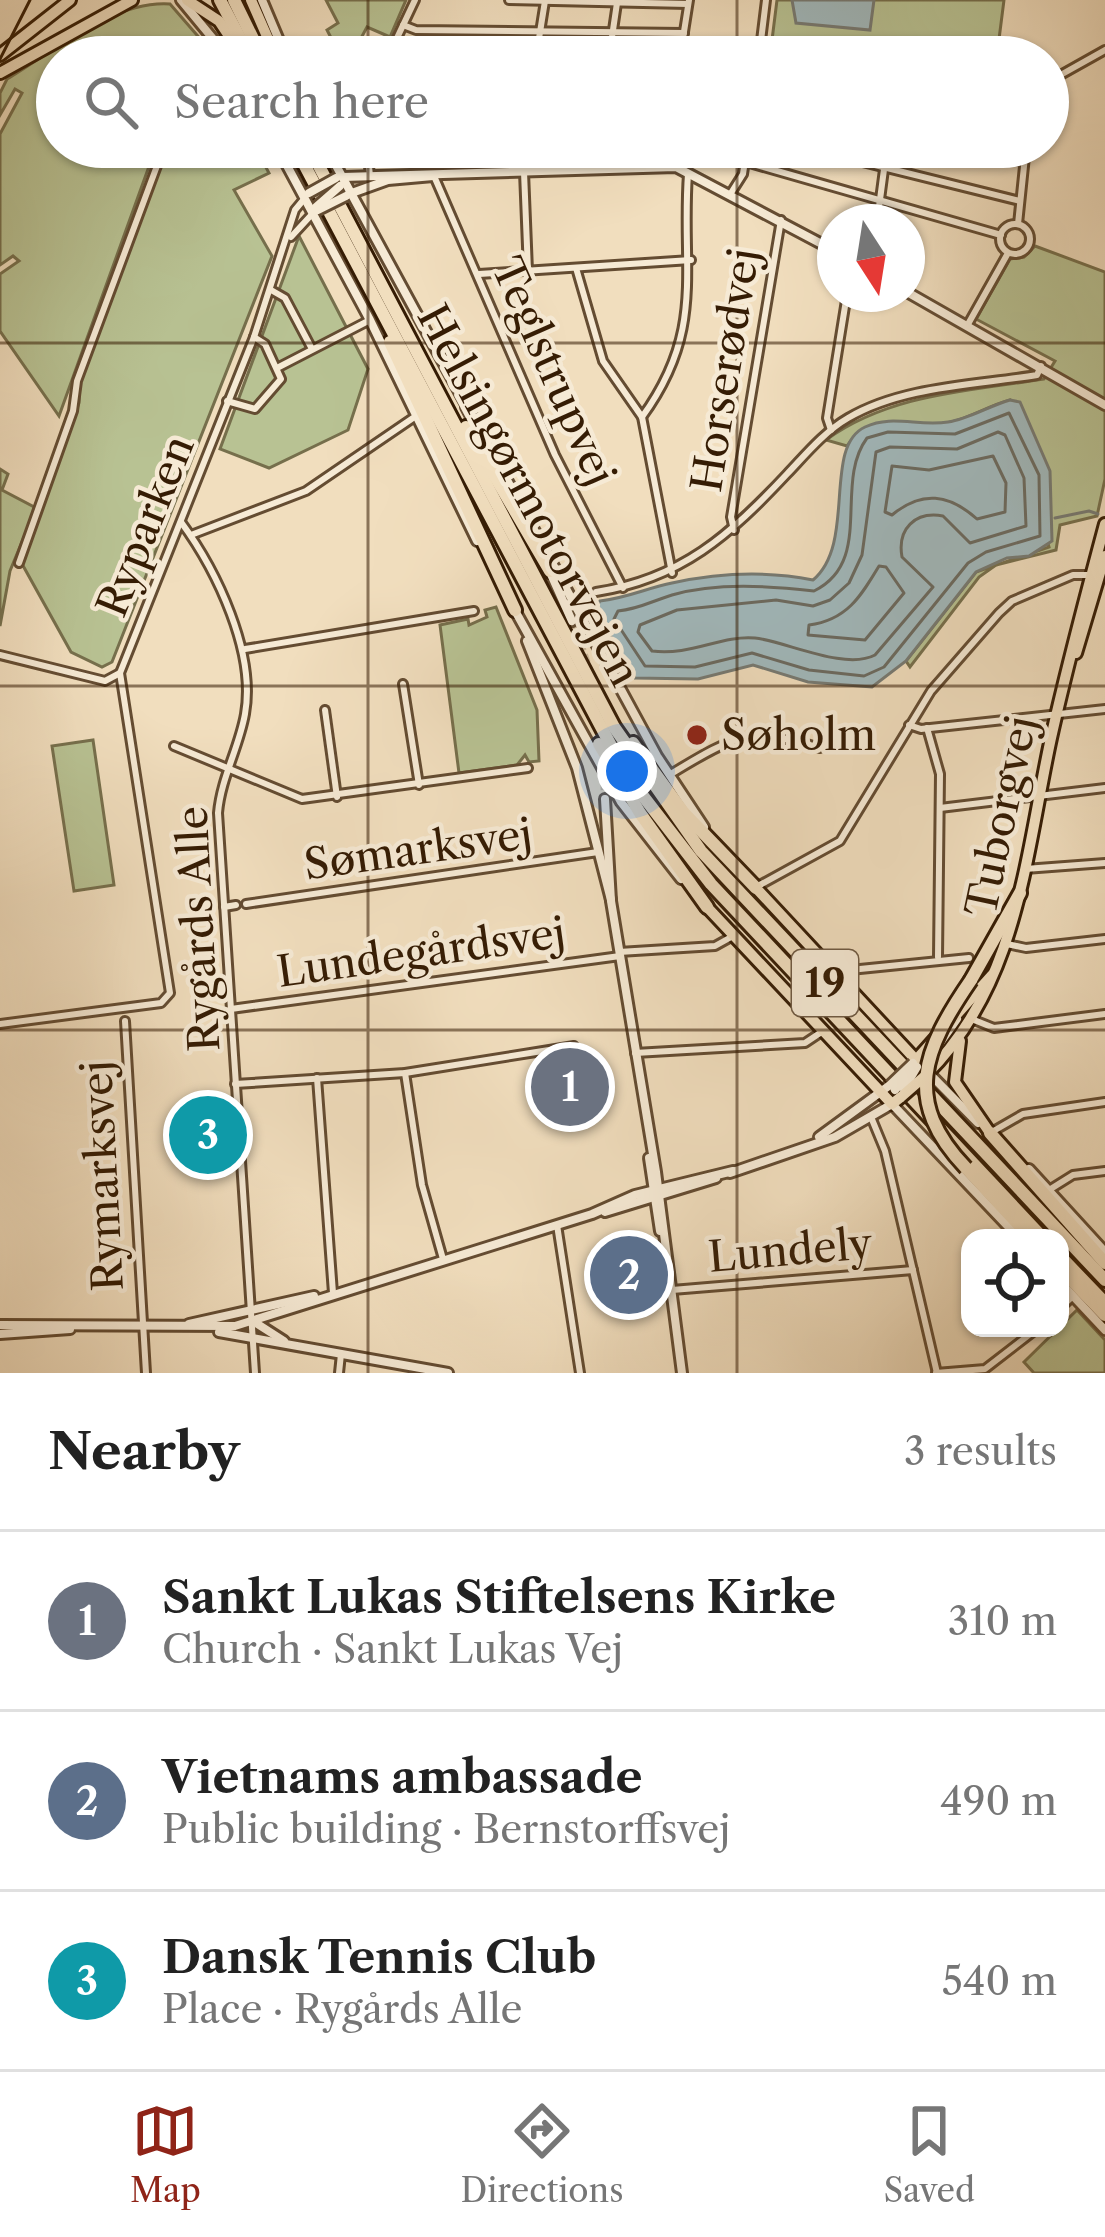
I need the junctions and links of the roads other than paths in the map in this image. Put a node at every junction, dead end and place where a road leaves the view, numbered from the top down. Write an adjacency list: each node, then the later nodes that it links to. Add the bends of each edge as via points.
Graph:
1 (70, 0): 32 (main road)
2 (132, 0): 18 (main road)
3 (220, 0): 21 (highway)
4 (234, 0): 22 (highway)
5 (251, 0): 23 (main road)
6 (262, 0): 24 (street)
7 (415, 0): 14 (street)
8 (509, 0): 10 (street)
9 (766, 0): 29 (street)
10 (544, 1): 12 (street); 15 (street)
11 (688, 2): 12 (street); 17 (street)
12 (617, 3): 16 (street)
13 (186, 4): 19 (street); 20 (main road)
14 (403, 25): 15 (street); 25 (street)
15 (541, 31): 16 (street); 26 (street)
16 (613, 32): 17 (street); 27 (street)
17 (684, 32): 28 (street)
18 (67, 36)
19 (211, 36)
20 (231, 36)
21 (237, 36)
22 (252, 36)
23 (267, 36)
24 (277, 36)
25 (398, 36)
26 (540, 36)
27 (612, 36)
28 (683, 36)
29 (761, 36)
30 (1105, 50): 33 (street)
31 (36, 53): 34 (main road)
32 (0, 55)
33 (1069, 70)
34 (0, 73)
35 (156, 168): 93 (street)
36 (290, 168): 56 (street)
37 (307, 168): 72 (highway, Helsingørmotorvejen / 19)
38 (321, 168): 82 (highway, Helsingørmotorvejen / 19)
39 (335, 168): 52 (street)
40 (368, 168): 53 (street)
41 (521, 168): 50 (street)
42 (602, 168): 50 (street)
43 (676, 168): 49 (street)
44 (743, 168): 54 (street)
45 (768, 168): 57 (street)
46 (885, 168): 57 (street)
47 (889, 168): 58 (street)
48 (1023, 168): 58 (street)
49 (688, 171): 54 (street); 67 (street)
50 (521, 172): 51 (street); 69 (street)
51 (434, 176): 53 (street); 70 (street, Teglstrupvej)
52 (340, 180): 53 (street); 55 (street); 56 (street, bridge); 60 (street, bridge)
53 (368, 182): 55 (street)
54 (731, 193): 61 (street)
55 (348, 195): 60 (street, bridge); 75 (street)
56 (307, 196): 60 (street); 65 (street, Ryparken)
57 (880, 199): 59 (street); 63 (street)
58 (1020, 201): 62 (street)
59 (878, 204)
60 (316, 210): 65 (street, Ryparken); 76 (street)
61 (781, 220): 64 (street); 90 (street, Horserødvej)
62 (1018, 224): 63 (street); 66 (street, via 1029,245)
63 (1001, 235): 66 (street)
64 (817, 241)
65 (284, 251): 71 (street, Ryparken)
66 (1008, 253): 77 (street)
67 (691, 260): 68 (street); 85 (street, via 674,357)
68 (576, 268): 69 (street); 85 (street, via 603,361)
69 (527, 271): 70 (street)
70 (477, 274): 97 (street, Teglstrupvej)
71 (271, 290): 78 (street, Ryparken); 79 (street, via 285,298)
72 (370, 291): 99 (highway); 104 (highway, Helsingørmotorvejen / 19)
73 (925, 302): 77 (street)
74 (844, 312): 87 (street)
75 (419, 315): 94 (street); 120 (street)
76 (370, 320): 79 (street, Ryparken); 86 (street)
77 (967, 326): 80 (street)
78 (254, 337): 81 (street); 83 (street, Ryparken)
79 (312, 350): 81 (street, Ryparken)
80 (1041, 366): 84 (street); 87 (street, via 1036,375 886,401)
81 (277, 368): 83 (street, Ryparken, via 281,379 255,409)
82 (427, 369): 94 (highway); 107 (highway, Helsingørmotorvejen / 19)
83 (227, 401): 88 (street, Ryparken)
84 (1105, 405)
85 (642, 417): 95 (street)
86 (413, 418): 91 (street, via 306,491); 99 (street)
87 (830, 430): 90 (street)
88 (180, 520): 91 (street); 109 (street, Ryparken)
89 (1105, 524): 96 (main road, Tuborgvej)
90 (734, 530): 95 (street)
91 (191, 535): 105 (street)
92 (1105, 556): 100 (main road, Tuborgvej)
93 (19, 562)
94 (550, 571): 103 (street)
95 (672, 573): 97 (street)
96 (1091, 575): 108 (main road, Tuborgvej); 114 (street, via 1012,601)
97 (623, 588): 98 (street)
98 (596, 592)
99 (515, 610): 127 (street, via 568,741); 134 (street, via 621,802)
100 (1090, 610): 102 (street); 108 (main road, Tuborgvej)
101 (474, 611): 105 (street)
102 (1105, 616)
103 (572, 621)
104 (554, 644): 134 (highway, via 609,762); 171 (highway, Helsingørmotorvejen / 19, via 663,829)
105 (244, 649): 119 (street, Rygårds Alle, via 247,702)
106 (0, 655): 109 (street, via 105,681)
107 (578, 659): 130 (highway, via 670,796); 178 (highway, Helsingørmotorvejen / 19, via 628,751 701,850)
108 (1068, 672): 113 (main road, Tuborgvej)
109 (120, 673): 148 (street, Rymarksvej, via 170,993 161,1003)
110 (403, 684): 121 (street)
111 (325, 710): 124 (street)
112 (1105, 710): 113 (street)
113 (1056, 715): 115 (street); 123 (main road, Tuborgvej)
114 (909, 725): 115 (street); 130 (street, via 840,841)
115 (927, 728): 126 (street, via 939,764)
116 (174, 746): 119 (street)
117 (820, 748): 120 (street, via 748,734)
118 (528, 768): 121 (street)
119 (227, 769): 124 (street, via 302,799); 133 (street, Rygårds Alle, via 218,813)
120 (669, 776): 130 (street)
121 (419, 784): 124 (street)
122 (1105, 788): 123 (street)
123 (1040, 796): 126 (street); 129 (main road, Tuborgvej)
124 (337, 797)
125 (605, 799): 132 (street)
126 (940, 808): 139 (street)
127 (598, 852): 132 (street); 133 (street, Sømarksvej)
128 (1105, 863): 129 (street)
129 (1025, 869): 131 (main road, Tuborgvej)
130 (756, 888): 142 (main road)
131 (1020, 893): 137 (main road, Tuborgvej); 170 (highway, bridge, via 940,1032 925,1087 932,1126)
132 (611, 901): 138 (street)
133 (224, 907): 143 (street, Rygårds Alle)
134 (707, 907): 135 (main road)
135 (733, 936): 138 (street, Lundegårdsvej, via 715,946); 149 (main road)
136 (1105, 939): 137 (street)
137 (1007, 944): 141 (main road, Tuborgvej)
138 (620, 954): 143 (street, Lundegårdsvej); 152 (street)
139 (938, 958): 140 (street); 142 (street)
140 (969, 958)
141 (994, 972): 144 (main road, Tuborgvej); 147 (main road, Tuborgvej)
142 (838, 978): 153 (main road)
143 (231, 1009): 156 (street, Rygårds Alle)
144 (961, 1013): 147 (street); 153 (main road, Tuborgvej)
145 (1105, 1014): 147 (street, via 994,1028)
146 (125, 1021): 187 (street, Rymarksvej)
147 (973, 1021): 150 (main road, Tuborgvej)
148 (0, 1024)
149 (823, 1031): 152 (street, via 805,1043); 157 (main road)
150 (961, 1036): 153 (main road, Tuborgvej); 160 (main road, via 956,1082)
151 (574, 1046): 154 (street)
152 (634, 1053): 164 (street)
153 (920, 1067): 157 (main road, Tuborgvej, bridge); 160 (street)
154 (405, 1073): 155 (street); 173 (street)
155 (316, 1078): 156 (street); 181 (street)
156 (236, 1084): 185 (street, Rygårds Alle)
157 (894, 1095): 159 (street, Tuborgvej); 161 (street, Tuborgvej); 169 (street)
158 (1105, 1102): 160 (street, via 1023,1114)
159 (871, 1117): 161 (street, Tuborgvej); 176 (street)
160 (990, 1133): 165 (street); 174 (highway)
161 (810, 1144): 162 (street, Tuborgvej)
162 (733, 1171): 164 (street, Tuborgvej); 166 (street, Tuborgvej)
163 (1105, 1171): 165 (street, via 1073,1175)
164 (655, 1189): 166 (street); 167 (street, Tuborgvej)
165 (1049, 1190): 172 (street)
166 (657, 1201): 167 (street, Tuborgvej); 179 (street)
167 (592, 1214): 168 (street, Tuborgvej)
168 (556, 1225): 173 (street, Tuborgvej); 199 (street)
169 (1011, 1229)
170 (1023, 1229)
171 (1035, 1229)
172 (1105, 1252)
173 (443, 1259): 181 (street, Tuborgvej)
174 (1105, 1263)
175 (1069, 1265): 184 (highway)
176 (914, 1270): 179 (street, Lundely); 201 (street)
177 (1069, 1279): 186 (highway)
178 (1105, 1280)
179 (671, 1291): 200 (street)
180 (1069, 1291): 182 (street)
181 (333, 1292): 185 (street, Tuborgvej)
182 (1074, 1296): 183 (street); 186 (highway)
183 (1069, 1300)
184 (1105, 1303)
185 (252, 1319): 188 (street, Tuborgvej); 188 (street, Tuborgvej); 191 (street, Rygårds Alle); 192 (street)
186 (1105, 1323)
187 (142, 1327): 188 (street, Tuborgvej); 189 (street, Tuborgvej); 195 (street, Rymarksvej)
188 (178, 1327): 191 (street)
189 (0, 1330)
190 (1023, 1337): 194 (street, via 996,1364)
191 (253, 1338): 192 (street); 196 (street, Rygårds Alle)
192 (288, 1342): 193 (street)
193 (341, 1351): 197 (street); 198 (street)
194 (974, 1372): 201 (street)
195 (146, 1373)
196 (255, 1373)
197 (339, 1373)
198 (448, 1373)
199 (580, 1373)
200 (684, 1373)
201 (936, 1373)

